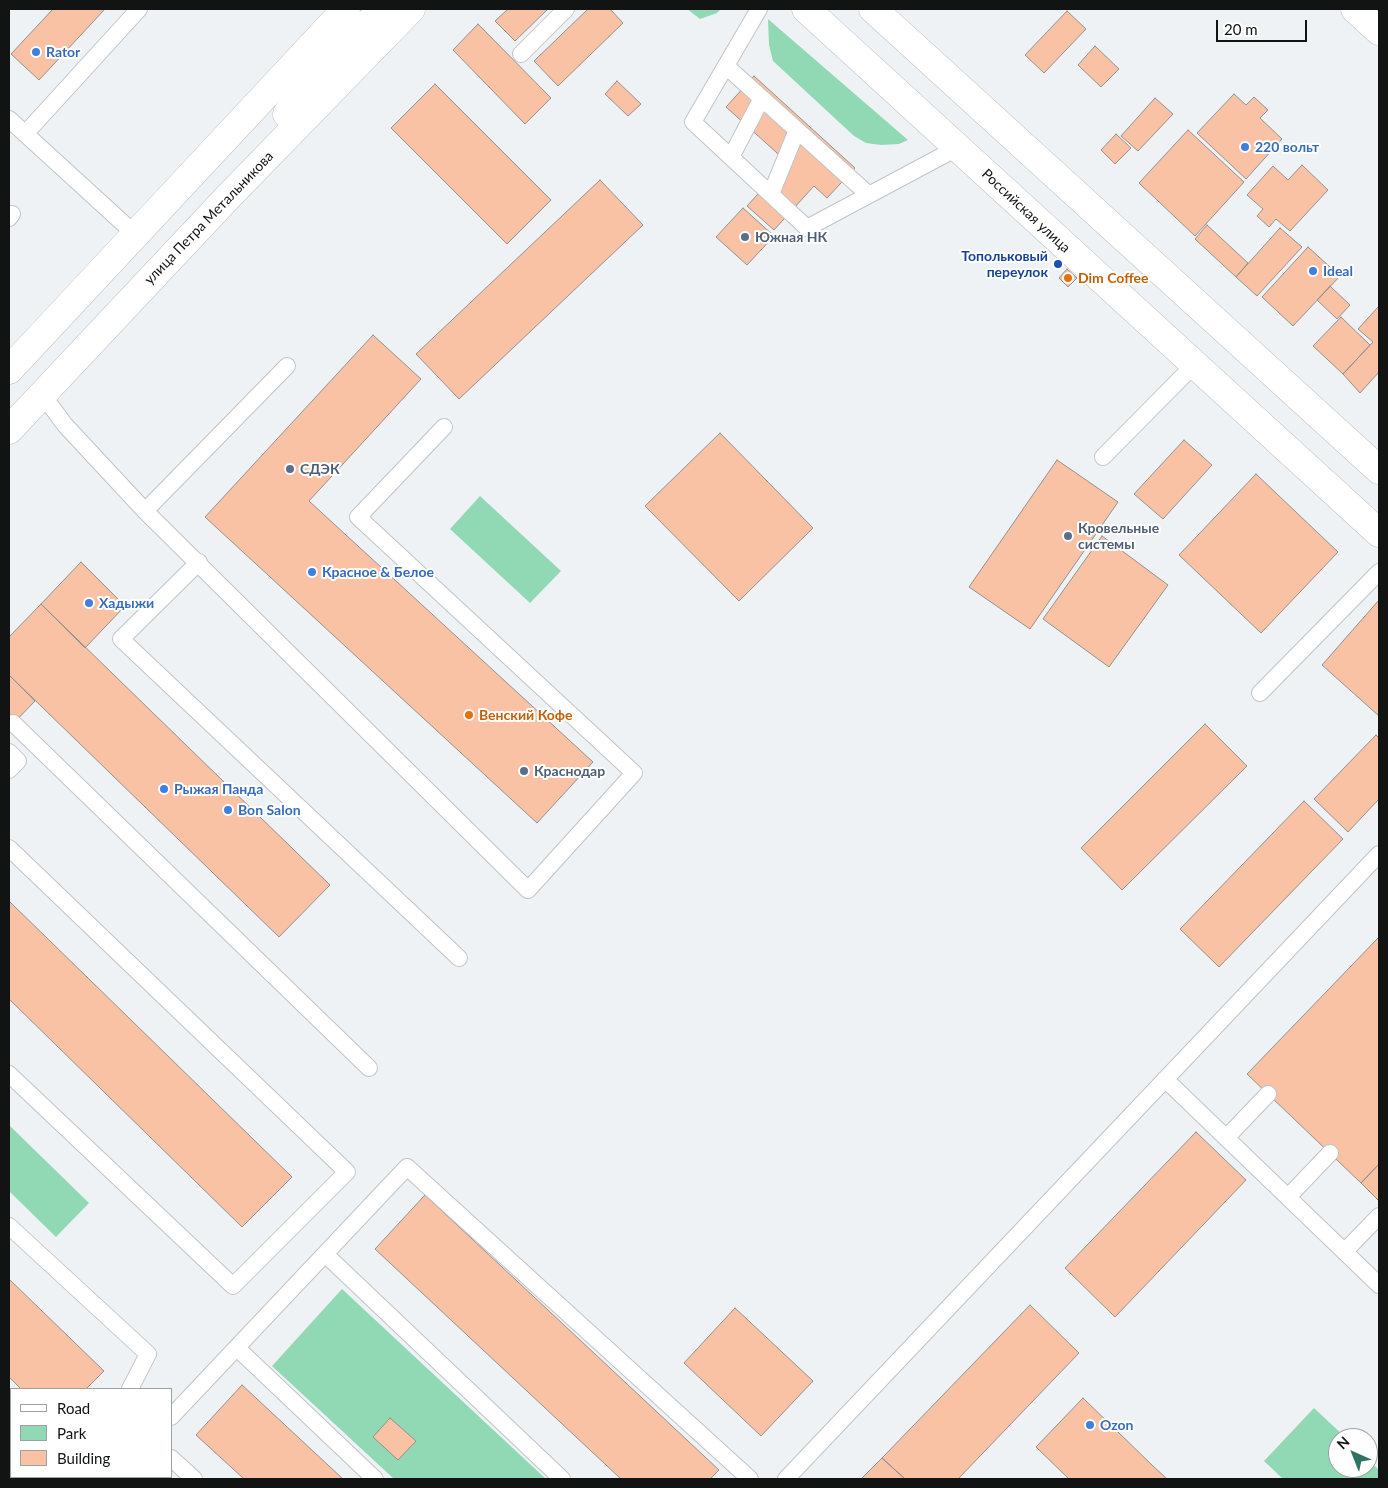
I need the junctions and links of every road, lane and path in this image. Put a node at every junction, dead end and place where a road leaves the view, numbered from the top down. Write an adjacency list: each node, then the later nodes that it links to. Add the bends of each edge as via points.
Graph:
1 (138, 9): 16 (lane)
2 (346, 9): 22 (main road)
3 (382, 9): 21 (main road, via 309,86)
4 (411, 9): 21 (main road, улица Петра Метальникова)
5 (566, 9): 11 (lane)
6 (759, 9): 12 (lane)
7 (806, 9): 17 (main road, Российская улица)
8 (873, 9): 30 (main road)
9 (1355, 9): 10 (main road)
10 (1379, 31)
11 (521, 54)
12 (726, 66): 13 (lane); 18 (lane, via 693,122)
13 (762, 98): 15 (lane); 18 (lane)
14 (9, 119): 16 (lane)
15 (797, 130): 19 (lane); 20 (lane)
16 (25, 134): 22 (lane)
17 (958, 148): 20 (lane); 23 (main road, Российская улица)
18 (731, 157): 19 (lane)
19 (771, 194): 20 (lane, via 807,228)
20 (869, 195)
21 (228, 196): 26 (main road, улица Петра Метальникова)
22 (136, 235): 25 (main road)
23 (1194, 365): 29 (lane); 32 (main road, Российская улица)
24 (287, 366): 31 (lane)
25 (9, 370)
26 (42, 394): 28 (main road, улица Петра Метальникова); 31 (lane, via 65,425)
27 (444, 427): 33 (lane, via 358,517 634,773 528,890)
28 (9, 430)
29 (1103, 457)
30 (1379, 470)
31 (145, 511): 33 (lane)
32 (1379, 532)
33 (199, 562): 41 (lane, via 121,639)
34 (1379, 572): 35 (lane)
35 (1260, 693)
36 (13, 723): 42 (lane)
37 (9, 752): 38 (lane, via 18,761)
38 (9, 770)
39 (9, 848): 43 (lane, via 347,1172 233,1286)
40 (1379, 854): 44 (lane)
41 (459, 958)
42 (369, 1068)
43 (9, 1074)
44 (1165, 1079): 46 (lane); 62 (lane)
45 (1268, 1094): 46 (lane)
46 (1226, 1138): 48 (lane)
47 (1330, 1153): 48 (lane)
48 (1288, 1197): 51 (lane)
49 (1379, 1216): 51 (lane)
50 (9, 1226): 55 (lane, via 148,1354)
51 (1344, 1252): 53 (lane)
52 (325, 1254): 54 (lane); 60 (lane); 61 (lane, via 407,1167)
53 (1379, 1285)
54 (237, 1348): 56 (lane); 59 (lane)
55 (131, 1388)
56 (172, 1416)
57 (172, 1459): 58 (lane)
58 (194, 1479)
59 (375, 1479)
60 (562, 1479)
61 (750, 1479)
62 (786, 1479)

